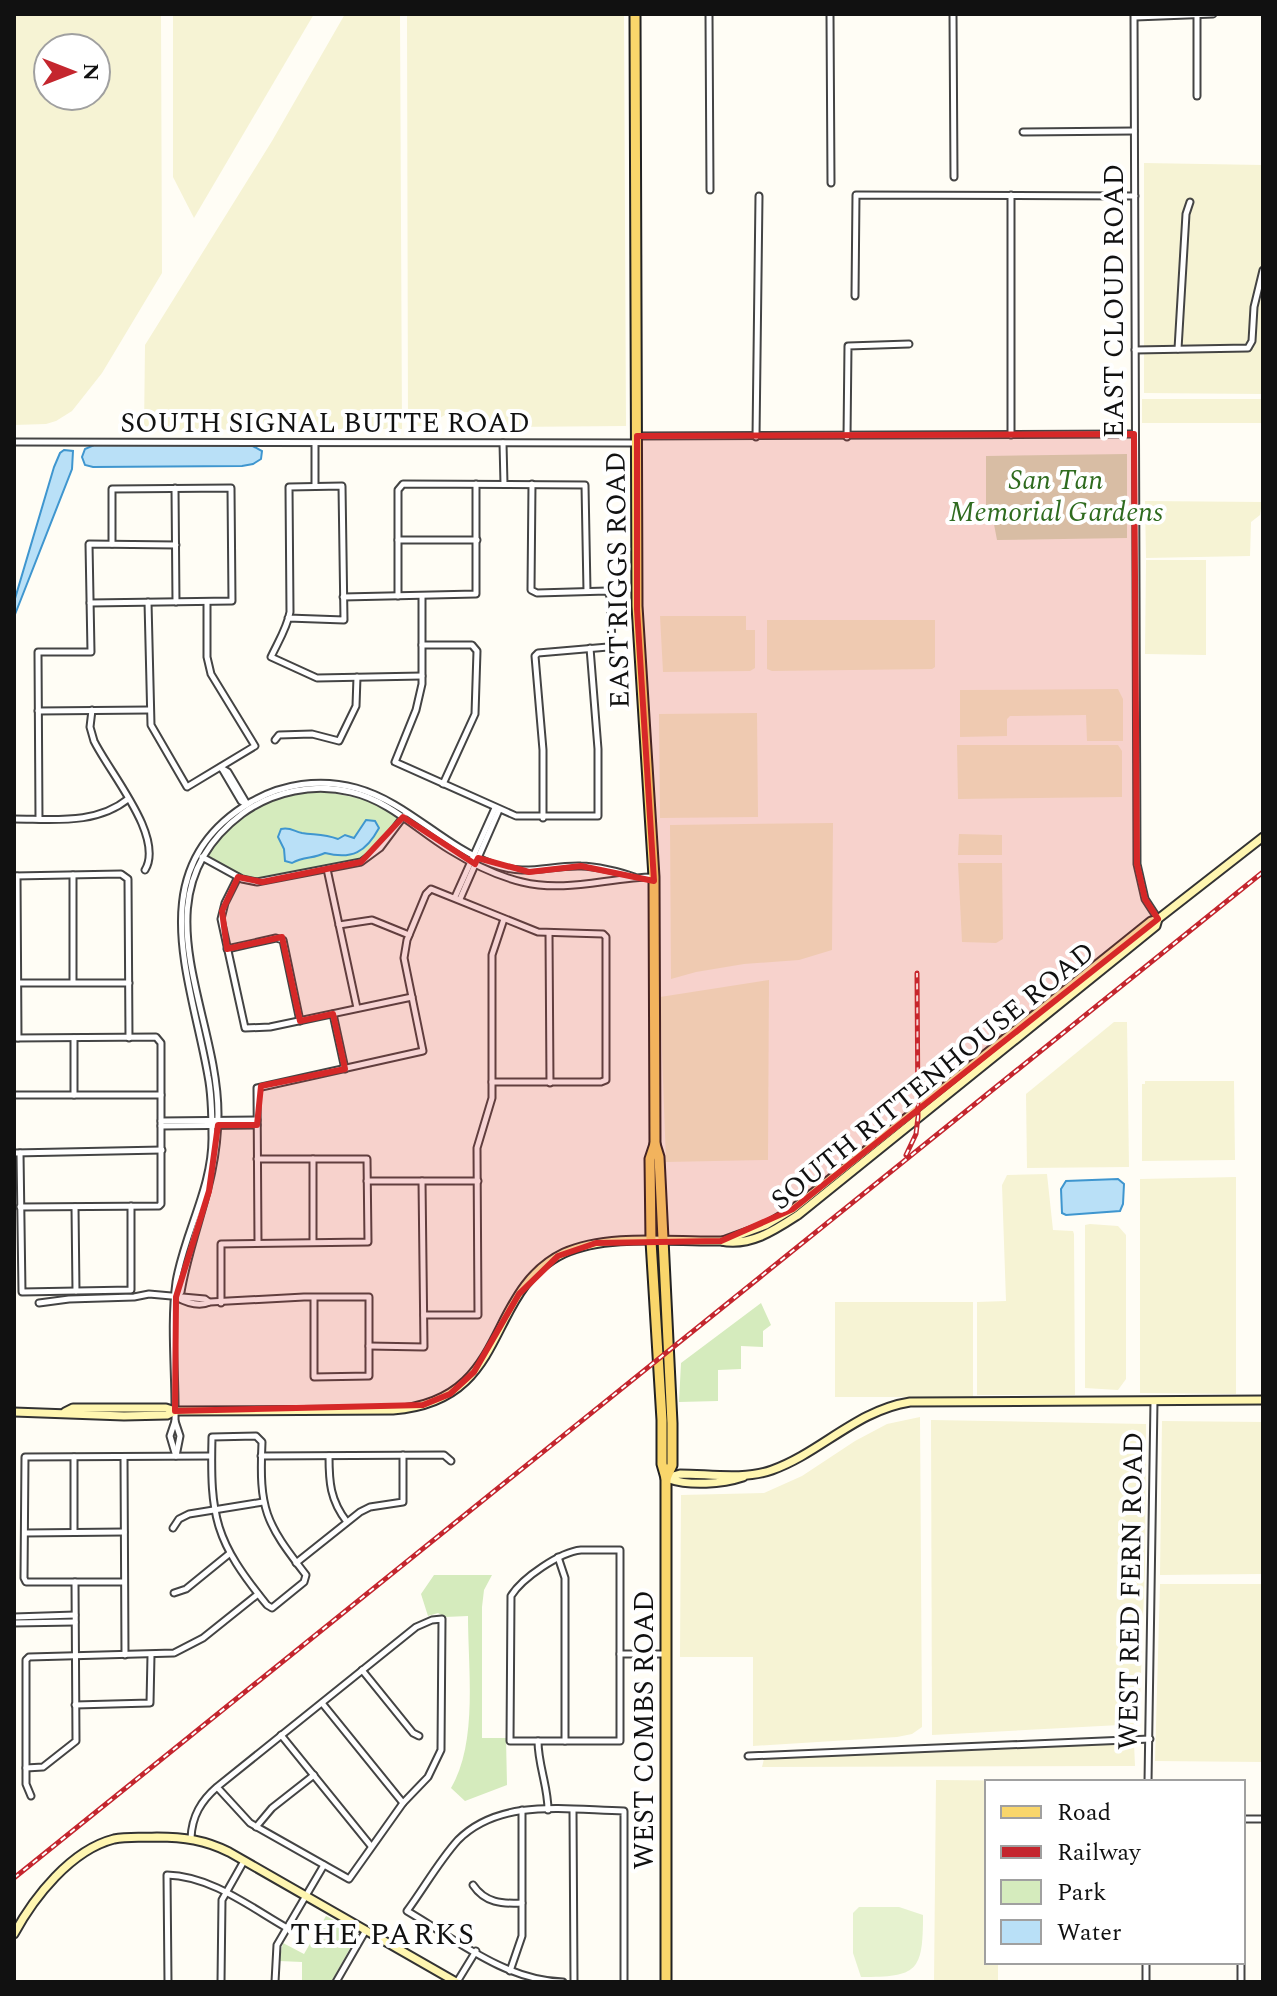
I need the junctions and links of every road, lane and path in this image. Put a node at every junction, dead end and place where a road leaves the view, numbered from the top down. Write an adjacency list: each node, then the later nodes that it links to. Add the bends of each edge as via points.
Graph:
1 (635, 14): 27 (main road, EAST RIGGS ROAD)
2 (709, 14): 13 (street)
3 (830, 14): 12 (street)
4 (953, 14): 11 (street)
5 (1213, 14): 7 (street)
6 (1134, 16): 7 (street); 9 (street, EAST CLOUD ROAD)
7 (1197, 16): 8 (street)
8 (1197, 96)
9 (1134, 131): 10 (street); 16 (street, EAST CLOUD ROAD)
10 (1023, 132)
11 (954, 177)
12 (831, 183)
13 (710, 190)
14 (1011, 195): 16 (street); 19 (street, via 856,195); 24 (street)
15 (759, 196): 25 (street)
16 (1135, 196): 22 (street, EAST CLOUD ROAD)
17 (1190, 202): 21 (street)
18 (1263, 270): 21 (street, via 1248,348)
19 (855, 296)
20 (909, 344): 26 (street, via 848,346)
21 (1178, 349): 22 (street)
22 (1135, 350): 23 (street, EAST CLOUD ROAD)
23 (1134, 434): 24 (street, SOUTH SIGNAL BUTTE ROAD); 78 (street, EAST CLOUD ROAD, via 1137,864 1142,891)
24 (1011, 435): 26 (street, SOUTH SIGNAL BUTTE ROAD)
25 (756, 437): 26 (street, SOUTH SIGNAL BUTTE ROAD); 27 (street, SOUTH SIGNAL BUTTE ROAD)
26 (847, 437)
27 (637, 440): 30 (street, SOUTH SIGNAL BUTTE ROAD); 75 (main road, EAST RIGGS ROAD, via 638,623)
28 (14, 442): 29 (street, SOUTH SIGNAL BUTTE ROAD)
29 (315, 443): 30 (street, SOUTH SIGNAL BUTTE ROAD); 34 (street)
30 (503, 443): 32 (street)
31 (476, 484): 32 (street); 36 (street, via 399,486); 37 (street)
32 (504, 484): 33 (street)
33 (532, 484): 40 (street, via 585,485); 40 (street, via 531,590)
34 (315, 486): 43 (street, via 342,486); 48 (street, via 289,487)
35 (175, 488): 38 (street, via 112,489); 39 (street); 46 (street, via 231,488 232,601)
36 (398, 540): 37 (street); 41 (street)
37 (477, 540): 42 (street, via 476,594)
38 (112, 544): 39 (street); 47 (street, via 89,544)
39 (176, 545): 45 (street)
40 (587, 591): 50 (street, via 609,593 611,646)
41 (398, 596): 42 (street); 43 (street)
42 (422, 596): 49 (street)
43 (343, 597): 48 (street, via 344,620)
44 (148, 602): 45 (street); 47 (street); 54 (street)
45 (176, 602): 46 (street)
46 (207, 602): 57 (street, via 211,674 255,746)
47 (90, 603): 55 (street, via 91,652 38,652)
48 (288, 618): 52 (street, via 271,657 317,678)
49 (422, 645): 51 (street); 58 (street, via 475,647 475,714)
50 (590, 648): 63 (street, via 535,656); 63 (street, via 598,816)
51 (422, 676): 52 (street); 58 (street, via 416,710 395,762)
52 (357, 677): 56 (street, via 356,706 339,741 312,734 279,735)
53 (92, 710): 54 (street); 55 (street); 59 (street, via 94,741)
54 (149, 710): 57 (street, via 156,737 187,787)
55 (38, 711): 65 (street)
56 (275, 740)
57 (221, 767): 60 (street)
58 (443, 784): 61 (street)
59 (128, 799): 65 (street, via 93,818); 70 (street, via 149,843)
60 (248, 806): 62 (street, via 293,791 328,789 367,797); 67 (street)
61 (497, 809): 63 (street); 68 (street)
62 (405, 814): 68 (street); 69 (street, via 366,859)
63 (543, 818)
64 (14, 819): 65 (street)
65 (39, 819)
66 (1263, 837): 78 (main road, SOUTH RITTENHOUSE ROAD)
67 (200, 856): 73 (street); 99 (street, via 186,934 215,1080)
68 (474, 860): 74 (street, via 520,871 581,866); 74 (street, via 515,880 551,887); 76 (street)
69 (327, 869): 73 (street, via 262,882); 79 (street)
70 (145, 870)
71 (73, 875): 72 (street); 84 (street); 85 (street, via 121,874 128,879)
72 (16, 876): 83 (street)
73 (238, 877): 82 (street, via 221,919)
74 (634, 877): 75 (street)
75 (654, 877): 115 (main road, EAST RIGGS ROAD, via 655,1144 650,1159)
76 (457, 898): 77 (street); 81 (street, via 431,889)
77 (504, 919): 80 (street); 94 (street, via 492,951)
78 (1158, 919): 112 (main road, SOUTH RITTENHOUSE ROAD, via 1156,926 798,1215); 112 (main road, SOUTH RITTENHOUSE ROAD, via 797,1206 795,1213)
79 (339, 925): 81 (street, via 372,920); 87 (street)
80 (549, 933): 95 (street); 95 (street, via 605,935 606,1080)
81 (409, 935): 86 (street, via 404,958)
82 (227, 949): 89 (street, via 245,1028); 89 (street, via 283,940)
83 (18, 983): 84 (street); 90 (street)
84 (73, 983): 85 (street)
85 (129, 983): 92 (street)
86 (412, 997): 87 (street); 93 (street, via 420,1053)
87 (357, 1008): 88 (street)
88 (333, 1014): 89 (street); 93 (street)
89 (300, 1021)
90 (16, 1038): 91 (street)
91 (74, 1038): 92 (street); 97 (street)
92 (129, 1038): 98 (street, via 161,1040)
93 (345, 1069): 101 (street, via 257,1088)
94 (492, 1082): 95 (street); 108 (street, via 477,1148)
95 (550, 1083)
96 (14, 1095): 97 (street)
97 (74, 1095): 98 (street)
98 (161, 1095): 100 (street)
99 (214, 1122): 100 (street); 101 (street); 118 (street, via 216,1156 209,1191)
100 (161, 1123): 102 (street)
101 (257, 1123): 104 (street)
102 (162, 1150): 103 (street); 109 (street, via 161,1204)
103 (17, 1153): 110 (street)
104 (257, 1159): 105 (street); 116 (street)
105 (313, 1159): 106 (street, via 367,1159); 114 (street)
106 (367, 1181): 107 (street); 114 (street, via 368,1242)
107 (422, 1181): 108 (street); 122 (street)
108 (478, 1181): 122 (street, via 478,1315)
109 (131, 1206): 111 (street); 117 (street, via 131,1290)
110 (20, 1207): 111 (street); 117 (street, via 22,1292)
111 (75, 1207): 117 (street)
112 (769, 1228): 113 (main road, SOUTH RITTENHOUSE ROAD); 113 (main road, SOUTH RITTENHOUSE ROAD, via 744,1242)
113 (721, 1241): 115 (main road, SOUTH RITTENHOUSE ROAD)
114 (313, 1242): 116 (street)
115 (656, 1242): 126 (main road, SOUTH RITTENHOUSE ROAD, via 587,1245 550,1262 519,1294 474,1372 450,1394 423,1405 393,1410); 139 (main road, WEST COMBS ROAD)
116 (258, 1243): 121 (street, via 221,1244)
117 (76, 1291)
118 (176, 1297): 120 (street, via 149,1294); 121 (street); 126 (street)
119 (314, 1297): 121 (street); 123 (street, via 369,1297); 123 (street, via 314,1377 369,1376)
120 (39, 1303)
121 (221, 1303)
122 (424, 1315): 123 (street, via 424,1347)
123 (369, 1346)
124 (1263, 1400): 125 (main road)
125 (1154, 1401): 139 (main road, via 902,1403 868,1416 781,1467 731,1481 680,1483); 168 (street, WEST RED FERN ROAD)
126 (175, 1411): 127 (main road, SOUTH RITTENHOUSE ROAD, via 72,1416); 128 (street)
127 (14, 1412)
128 (175, 1421): 129 (street); 130 (street)
129 (172, 1439): 130 (street); 131 (street)
130 (179, 1440): 131 (street)
131 (176, 1455): 133 (street); 137 (street)
132 (403, 1455): 135 (street); 138 (street, via 444,1455); 142 (street, via 401,1504 370,1507)
133 (211, 1456): 134 (street, via 212,1437 260,1438); 141 (street)
134 (261, 1456): 135 (street); 140 (street)
135 (329, 1456): 142 (street, via 329,1488)
136 (74, 1457): 137 (street); 144 (street); 146 (street, via 25,1457)
137 (124, 1457): 145 (street)
138 (451, 1461)
139 (666, 1478): 159 (main road, WEST COMBS ROAD)
140 (263, 1502): 141 (street); 149 (street, via 276,1536)
141 (213, 1509): 143 (street, via 189,1514); 147 (street)
142 (347, 1522): 149 (street)
143 (173, 1528)
144 (74, 1532): 145 (street); 146 (street)
145 (124, 1532): 151 (street)
146 (25, 1533): 150 (street, via 26,1582)
147 (229, 1554): 152 (street); 153 (street)
148 (558, 1557): 158 (street, via 581,1550 620,1550); 169 (street, via 519,1585 510,1605 510,1741); 170 (street, via 565,1578)
149 (296, 1563): 153 (street, via 307,1579 293,1593 272,1608)
150 (75, 1582): 151 (street); 155 (street)
151 (124, 1582): 160 (street)
152 (174, 1593)
153 (258, 1594): 161 (street, via 196,1643)
154 (27, 1615): 155 (street); 156 (street); 157 (street)
155 (75, 1619): 157 (street); 162 (street)
156 (14, 1620): 157 (street)
157 (28, 1623)
158 (620, 1654): 159 (street); 170 (street, via 620,1741)
159 (666, 1654): 203 (main road, WEST COMBS ROAD)
160 (125, 1655): 161 (street); 162 (street)
161 (151, 1655): 165 (street, via 150,1703)
162 (75, 1656): 165 (street); 172 (street, via 26,1660)
163 (362, 1670): 164 (street); 167 (street); 177 (street, via 423,1622 442,1619 441,1750 428,1777)
164 (322, 1703): 166 (street); 177 (street)
165 (75, 1705): 172 (street, via 76,1741 43,1767)
166 (281, 1735): 173 (street); 175 (street)
167 (419, 1736)
168 (1150, 1739): 171 (street); 174 (street, WEST RED FERN ROAD)
169 (538, 1741): 170 (street); 179 (street)
170 (565, 1741)
171 (748, 1756)
172 (26, 1768): 176 (street)
173 (314, 1775): 181 (street); 183 (street)
174 (1148, 1780)
175 (217, 1787): 181 (street); 182 (street, via 201,1804)
176 (31, 1796)
177 (403, 1803): 183 (street)
178 (522, 1810): 179 (street); 189 (street); 193 (street, via 493,1816 468,1832 407,1911)
179 (548, 1810): 180 (street)
180 (573, 1810): 201 (street); 202 (street, via 624,1811)
181 (256, 1827): 185 (street)
182 (191, 1838): 184 (main road); 192 (main road, via 123,1838 99,1845 41,1891)
183 (371, 1846): 185 (street, via 349,1879)
184 (244, 1861): 187 (street); 188 (main road)
185 (324, 1865): 188 (street)
186 (473, 1885): 189 (street, via 492,1901)
187 (225, 1893): 190 (street); 195 (street, via 195,1878 167,1875); 196 (street)
188 (306, 1896): 190 (street); 191 (main road)
189 (522, 1903): 194 (street, via 521,1940)
190 (287, 1928): 197 (street, via 275,1955)
191 (366, 1930): 198 (street); 199 (main road)
192 (14, 1934)
193 (476, 1951): 194 (street); 199 (street)
194 (510, 1971): 200 (street)
195 (168, 1982)
196 (221, 1982)
197 (275, 1982)
198 (336, 1982)
199 (457, 1982)
200 (563, 1982)
201 (574, 1982)
202 (624, 1982)
203 (666, 1982)

